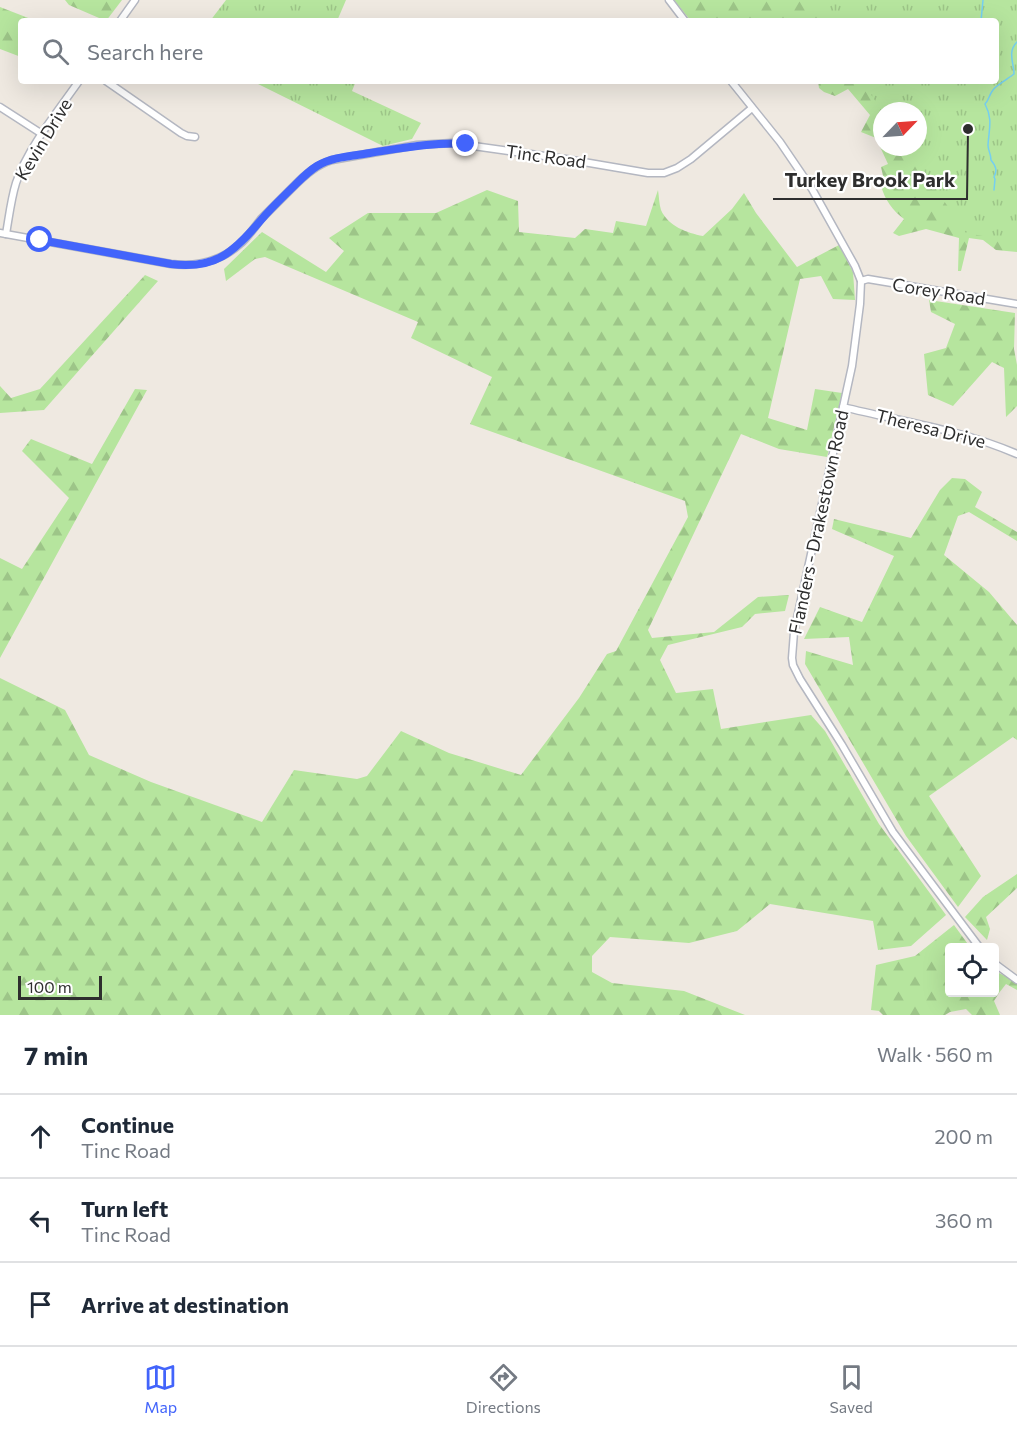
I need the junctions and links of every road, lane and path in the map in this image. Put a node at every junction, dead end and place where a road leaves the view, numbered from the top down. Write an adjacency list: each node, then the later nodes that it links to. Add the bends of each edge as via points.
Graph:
1 (135, 0): 3 (street)
2 (669, 0): 4 (street)
3 (122, 18)
4 (683, 18)
5 (77, 84): 10 (street, Kevin Drive)
6 (109, 84): 11 (street, via 181,133)
7 (733, 84): 9 (street, Flanders - Drakestown Road)
8 (0, 107): 10 (street)
9 (752, 108): 12 (street, Tinc Road, via 691,159 664,173 457,144 417,146 332,160 304,176 233,249 198,264 171,264); 13 (street, Flanders - Drakestown Road, via 812,189)
10 (42, 135): 12 (street, Kevin Drive, via 21,169)
11 (195, 137)
12 (3, 233)
13 (861, 281): 14 (street, Corey Road); 15 (street, Flanders - Drakestown Road)
14 (1017, 304)
15 (843, 407): 16 (street, Theresa Drive, via 960,433); 17 (street, Flanders - Drakestown Road, via 794,632 794,665 893,832)
16 (1017, 454)
17 (976, 943)
18 (999, 967): 19 (street)
19 (1017, 980)

